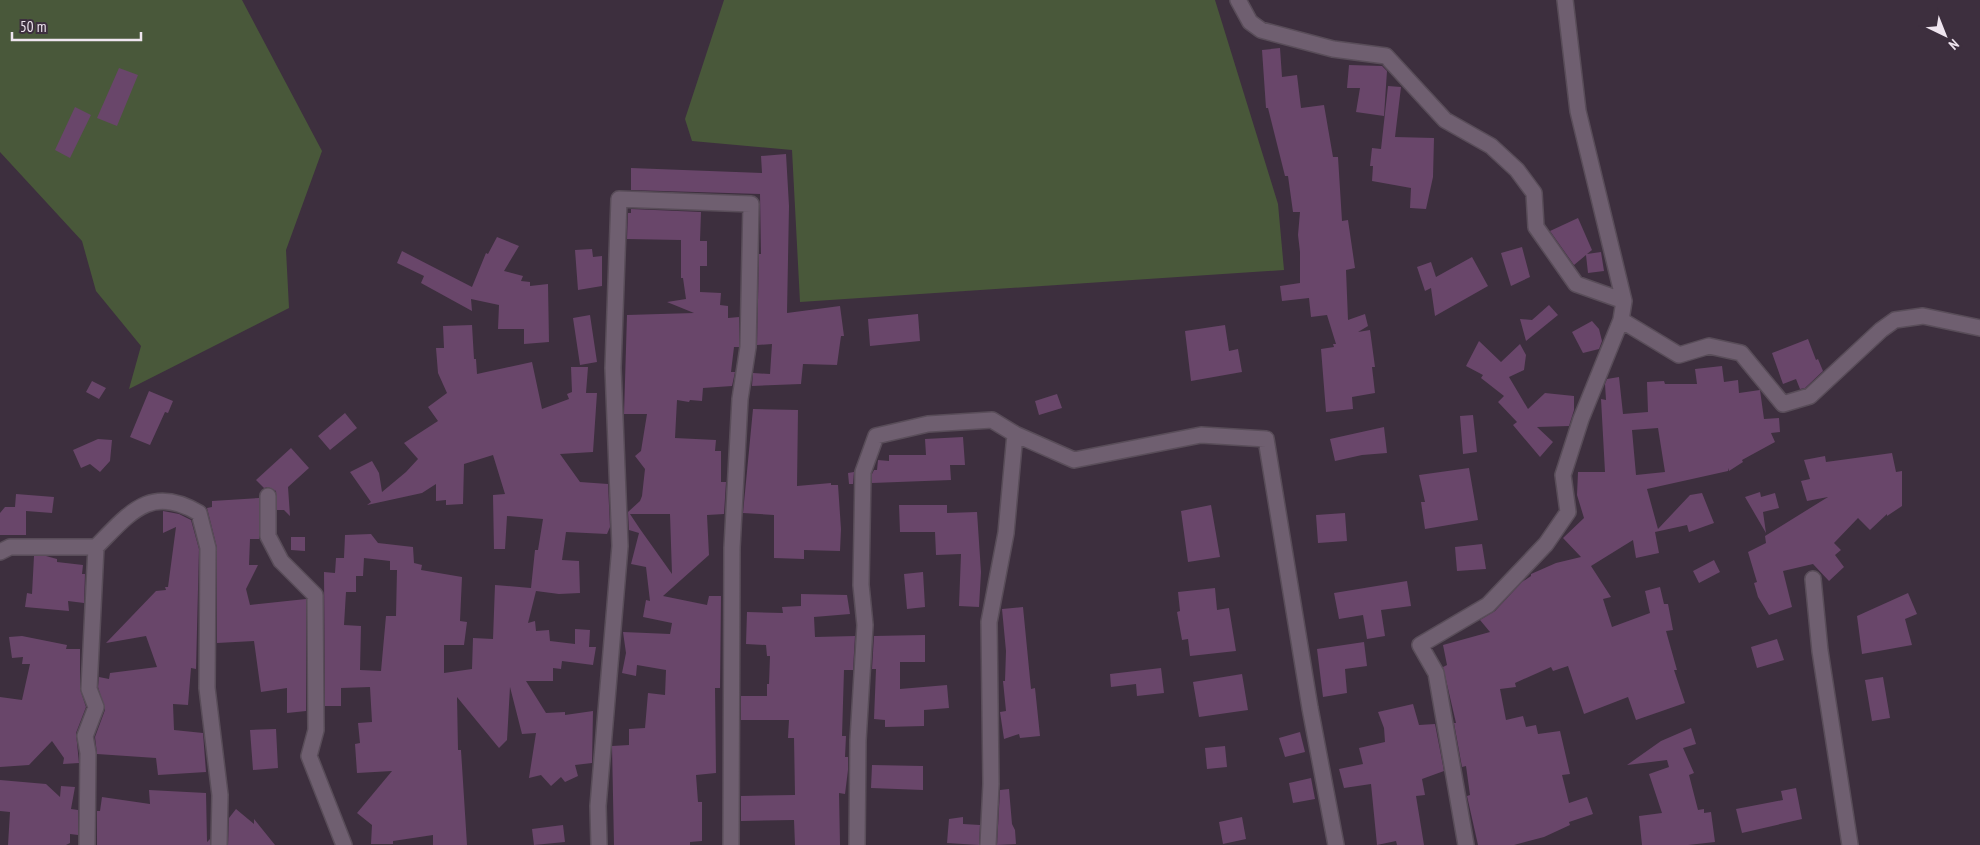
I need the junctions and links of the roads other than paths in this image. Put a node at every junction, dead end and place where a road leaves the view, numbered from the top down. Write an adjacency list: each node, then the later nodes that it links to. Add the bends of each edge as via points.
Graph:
1 (1238, 0): 3 (street, via 1250,22 1261,30 1333,49 1386,56 1445,120 1491,146 1517,170 1534,194 1536,227 1576,284)
2 (1565, 0): 3 (street, via 1578,111)
3 (1624, 301): 4 (street)
4 (1621, 320): 5 (street, via 1679,355 1709,346 1741,353 1783,404 1810,396 1896,320 1923,316); 19 (street, via 1581,419 1563,475 1568,512 1546,544 1488,605 1420,646 1436,673)
5 (1980, 328)
6 (1015, 434): 16 (street, via 992,420 928,424 876,436 863,472 861,585 865,625 858,740); 17 (street, via 1006,533 989,622 991,784); 18 (street, via 1074,460 1201,436 1266,438)
7 (268, 496): 13 (street, via 268,536 280,561 315,595 316,730 309,756)
8 (96, 547): 9 (street, via 10,547); 11 (street, via 89,689 96,707 85,736 88,753); 12 (street, via 140,508 159,500 181,502 199,513 208,548 207,688 220,795)
9 (0, 552)
10 (1813, 579): 20 (street, via 1820,651)
11 (87, 845)
12 (218, 845)
13 (344, 845)
14 (599, 845): 15 (street, via 598,806 620,546 613,368 619,199 751,204 748,347 740,399 732,548)
15 (731, 845)
16 (857, 845)
17 (988, 845)
18 (1336, 845)
19 (1466, 845)
20 (1850, 845)

